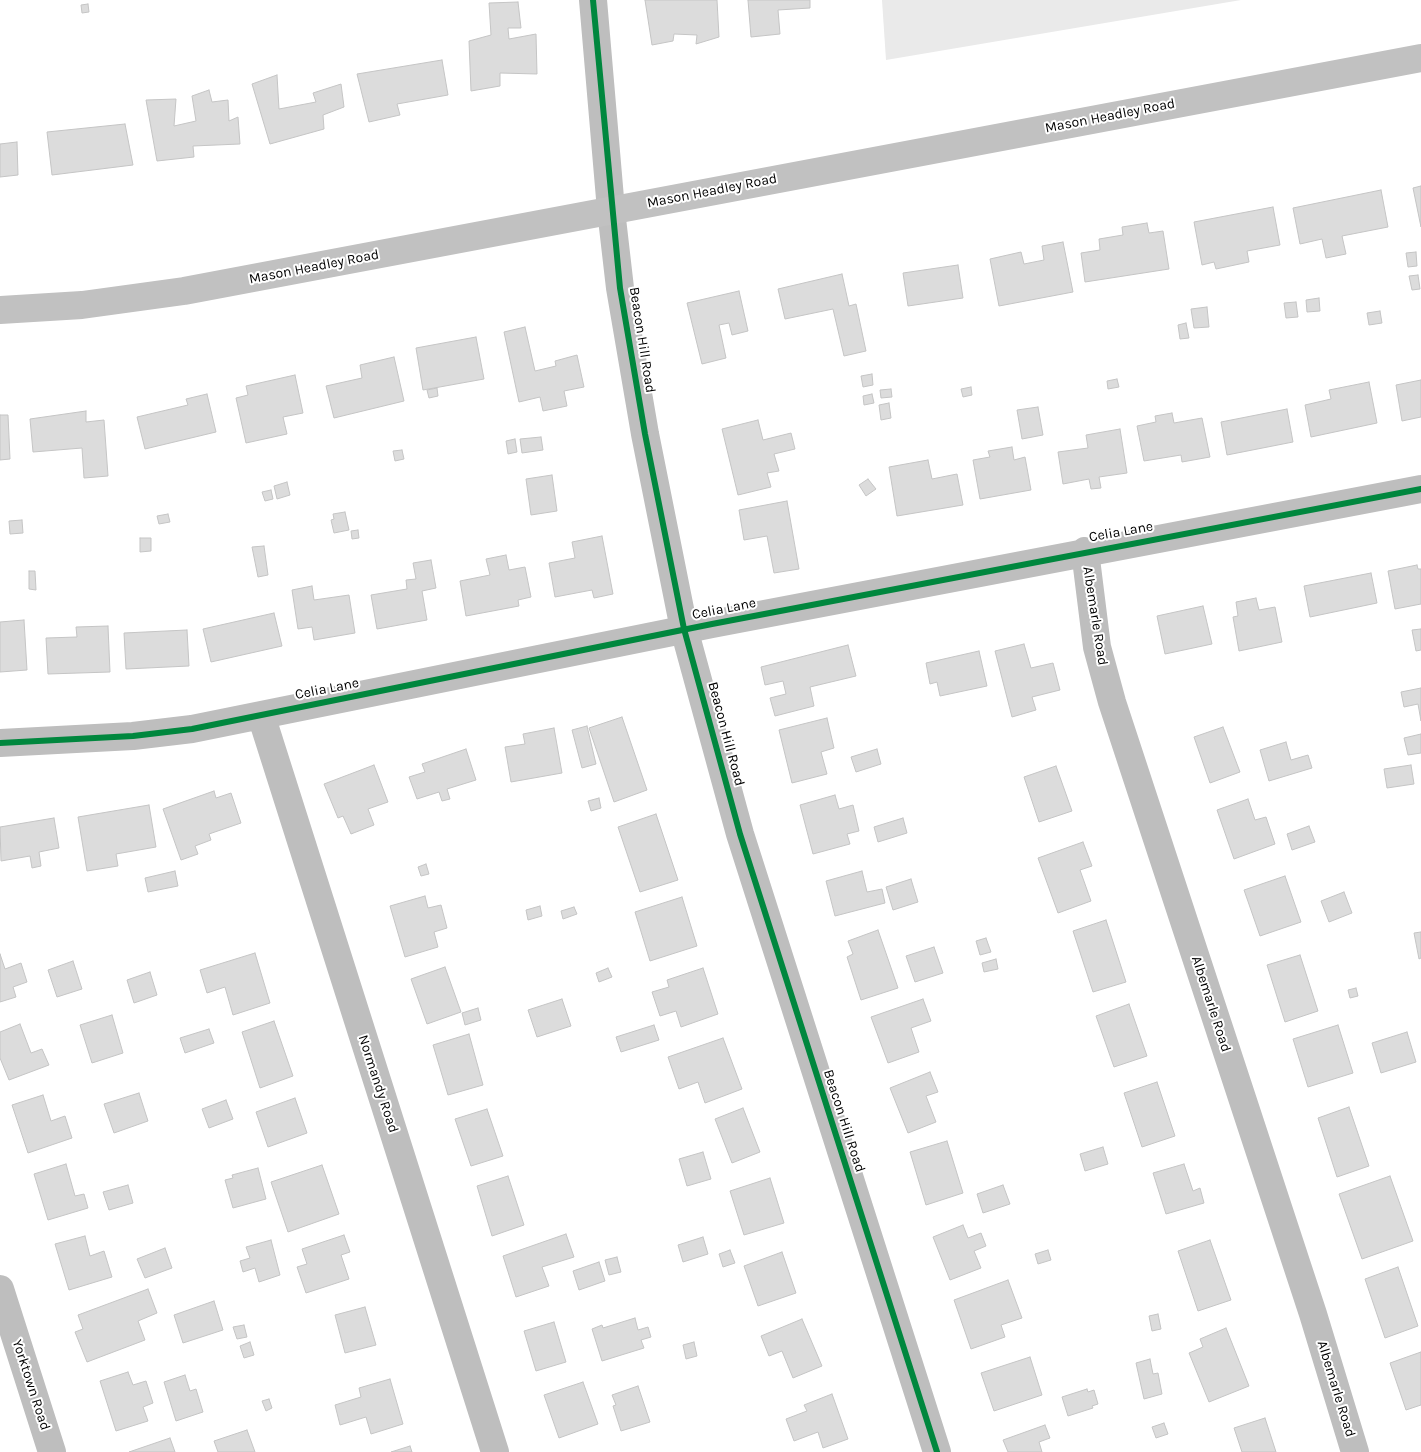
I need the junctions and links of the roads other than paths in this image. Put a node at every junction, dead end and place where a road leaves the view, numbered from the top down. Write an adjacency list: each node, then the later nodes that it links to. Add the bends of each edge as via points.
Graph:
1 (593, 0): 3 (street, Beacon Hill Road)
2 (1421, 58): 3 (main road, Mason Headley Road)
3 (611, 210): 4 (main road, Mason Headley Road, via 184,291 82,305); 7 (street, Beacon Hill Road, via 620,288 645,434)
4 (0, 310)
5 (1421, 489): 6 (street, Celia Lane)
6 (1085, 551): 7 (street, Celia Lane); 14 (street, Albemarle Road, via 1097,647 1112,702 1310,1305)
7 (684, 629): 8 (street, Celia Lane); 13 (street, Beacon Hill Road, via 740,834)
8 (260, 715): 9 (street, Celia Lane, via 192,729 133,736); 12 (street, Normandy Road)
9 (0, 742)
10 (0, 1289): 11 (street, Yorktown Road)
11 (52, 1452)
12 (495, 1452)
13 (937, 1452)
14 (1355, 1452)

